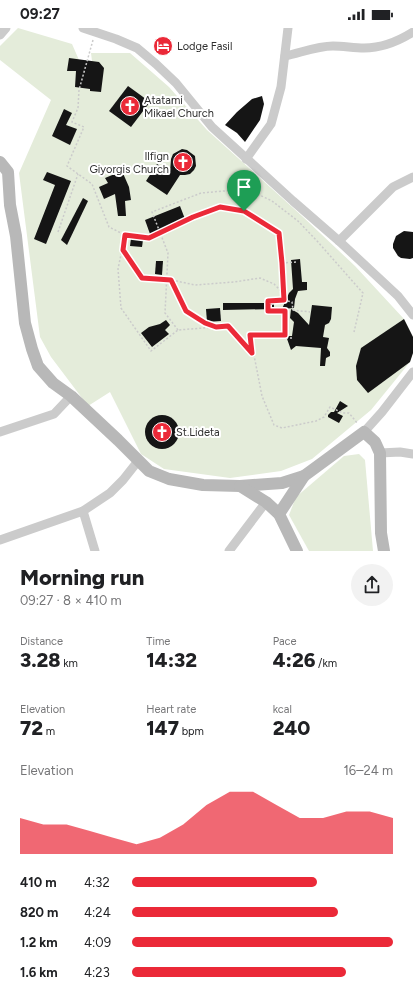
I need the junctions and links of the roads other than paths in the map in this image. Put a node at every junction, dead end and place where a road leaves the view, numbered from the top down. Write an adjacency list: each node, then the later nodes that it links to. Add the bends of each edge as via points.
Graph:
1 (6, 28): 6 (street)
2 (83, 28): 4 (street)
3 (288, 28): 7 (street)
4 (96, 30): 8 (street, via 137,48 156,64 176,83 212,127)
5 (413, 32): 7 (street, via 386,46 333,46)
6 (0, 35)
7 (285, 56): 8 (street, via 281,87 271,124)
8 (246, 158): 12 (street)
9 (0, 162): 11 (street, via 8,172)
10 (413, 177): 12 (street, via 393,187)
11 (2, 189): 15 (street, via 10,205 16,236 25,323 32,349 38,366 53,383)
12 (339, 241): 13 (street, via 398,296)
13 (413, 315)
14 (413, 372): 17 (street)
15 (71, 396): 16 (street, via 54,414); 20 (street)
16 (0, 432)
17 (364, 432): 18 (street, via 375,442); 21 (street)
18 (380, 454): 19 (street); 30 (street, via 381,533)
19 (413, 454)
20 (138, 460): 22 (street, via 149,471 169,478 203,485); 24 (street, via 110,493)
21 (304, 476): 22 (street, via 282,483); 25 (street)
22 (240, 486): 23 (street)
23 (266, 502): 25 (street); 28 (street)
24 (83, 511): 26 (street); 27 (street)
25 (279, 514): 29 (street)
26 (0, 540)
27 (95, 551)
28 (229, 551)
29 (297, 551)
30 (384, 551)

